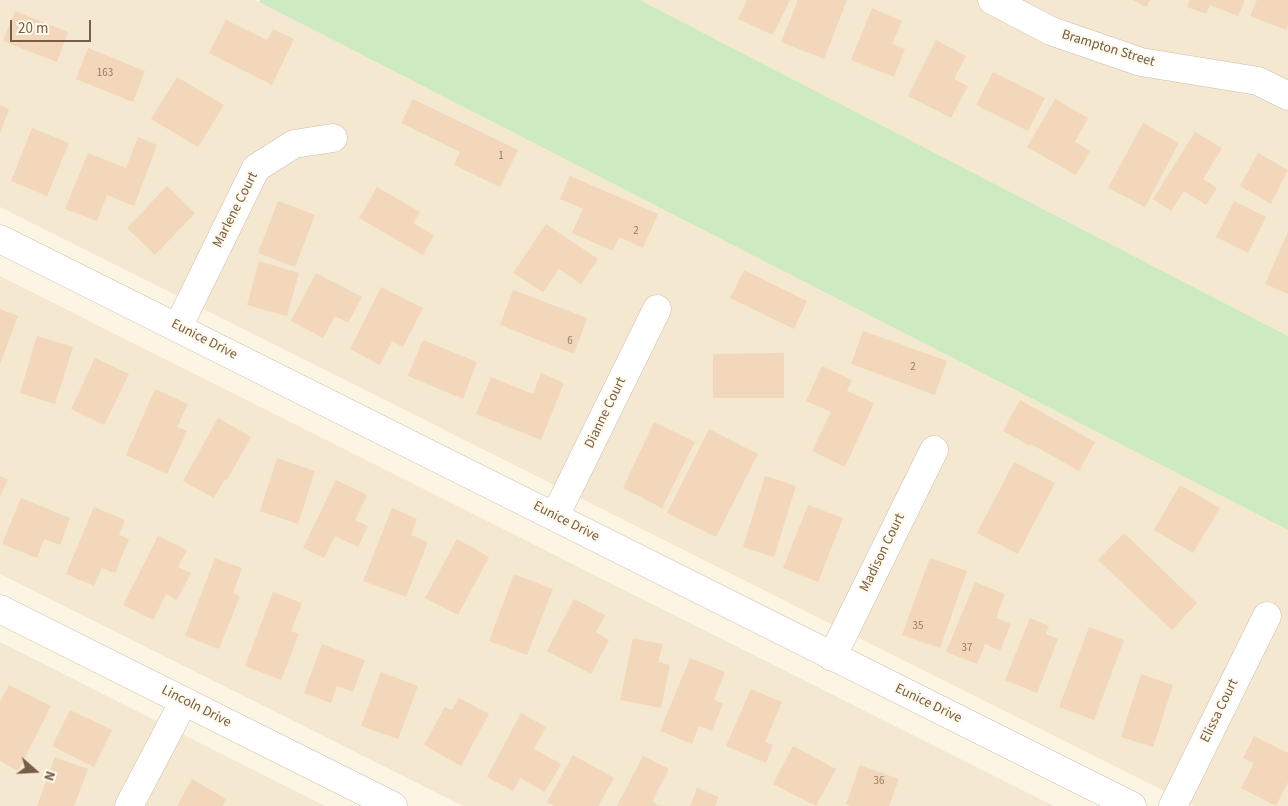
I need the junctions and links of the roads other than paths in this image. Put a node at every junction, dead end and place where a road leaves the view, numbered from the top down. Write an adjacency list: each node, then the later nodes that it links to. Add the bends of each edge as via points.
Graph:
1 (992, 0): 2 (street, Brampton Street, via 1051,31 1141,62 1258,81)
2 (1288, 96)
3 (333, 138): 6 (street, Marlene Court, via 294,144 256,168)
4 (0, 238): 6 (street, Eunice Drive)
5 (657, 309): 8 (street, Dianne Court)
6 (178, 327): 8 (street, Eunice Drive)
7 (934, 450): 11 (street, Madison Court)
8 (555, 516): 11 (street, Eunice Drive)
9 (0, 608): 12 (street, Lincoln Drive)
10 (1267, 616): 16 (street, Elissa Court)
11 (832, 656): 15 (street, Eunice Drive)
12 (184, 701): 13 (street); 14 (street, Lincoln Drive)
13 (129, 806)
14 (393, 806)
15 (1132, 806)
16 (1173, 806)

